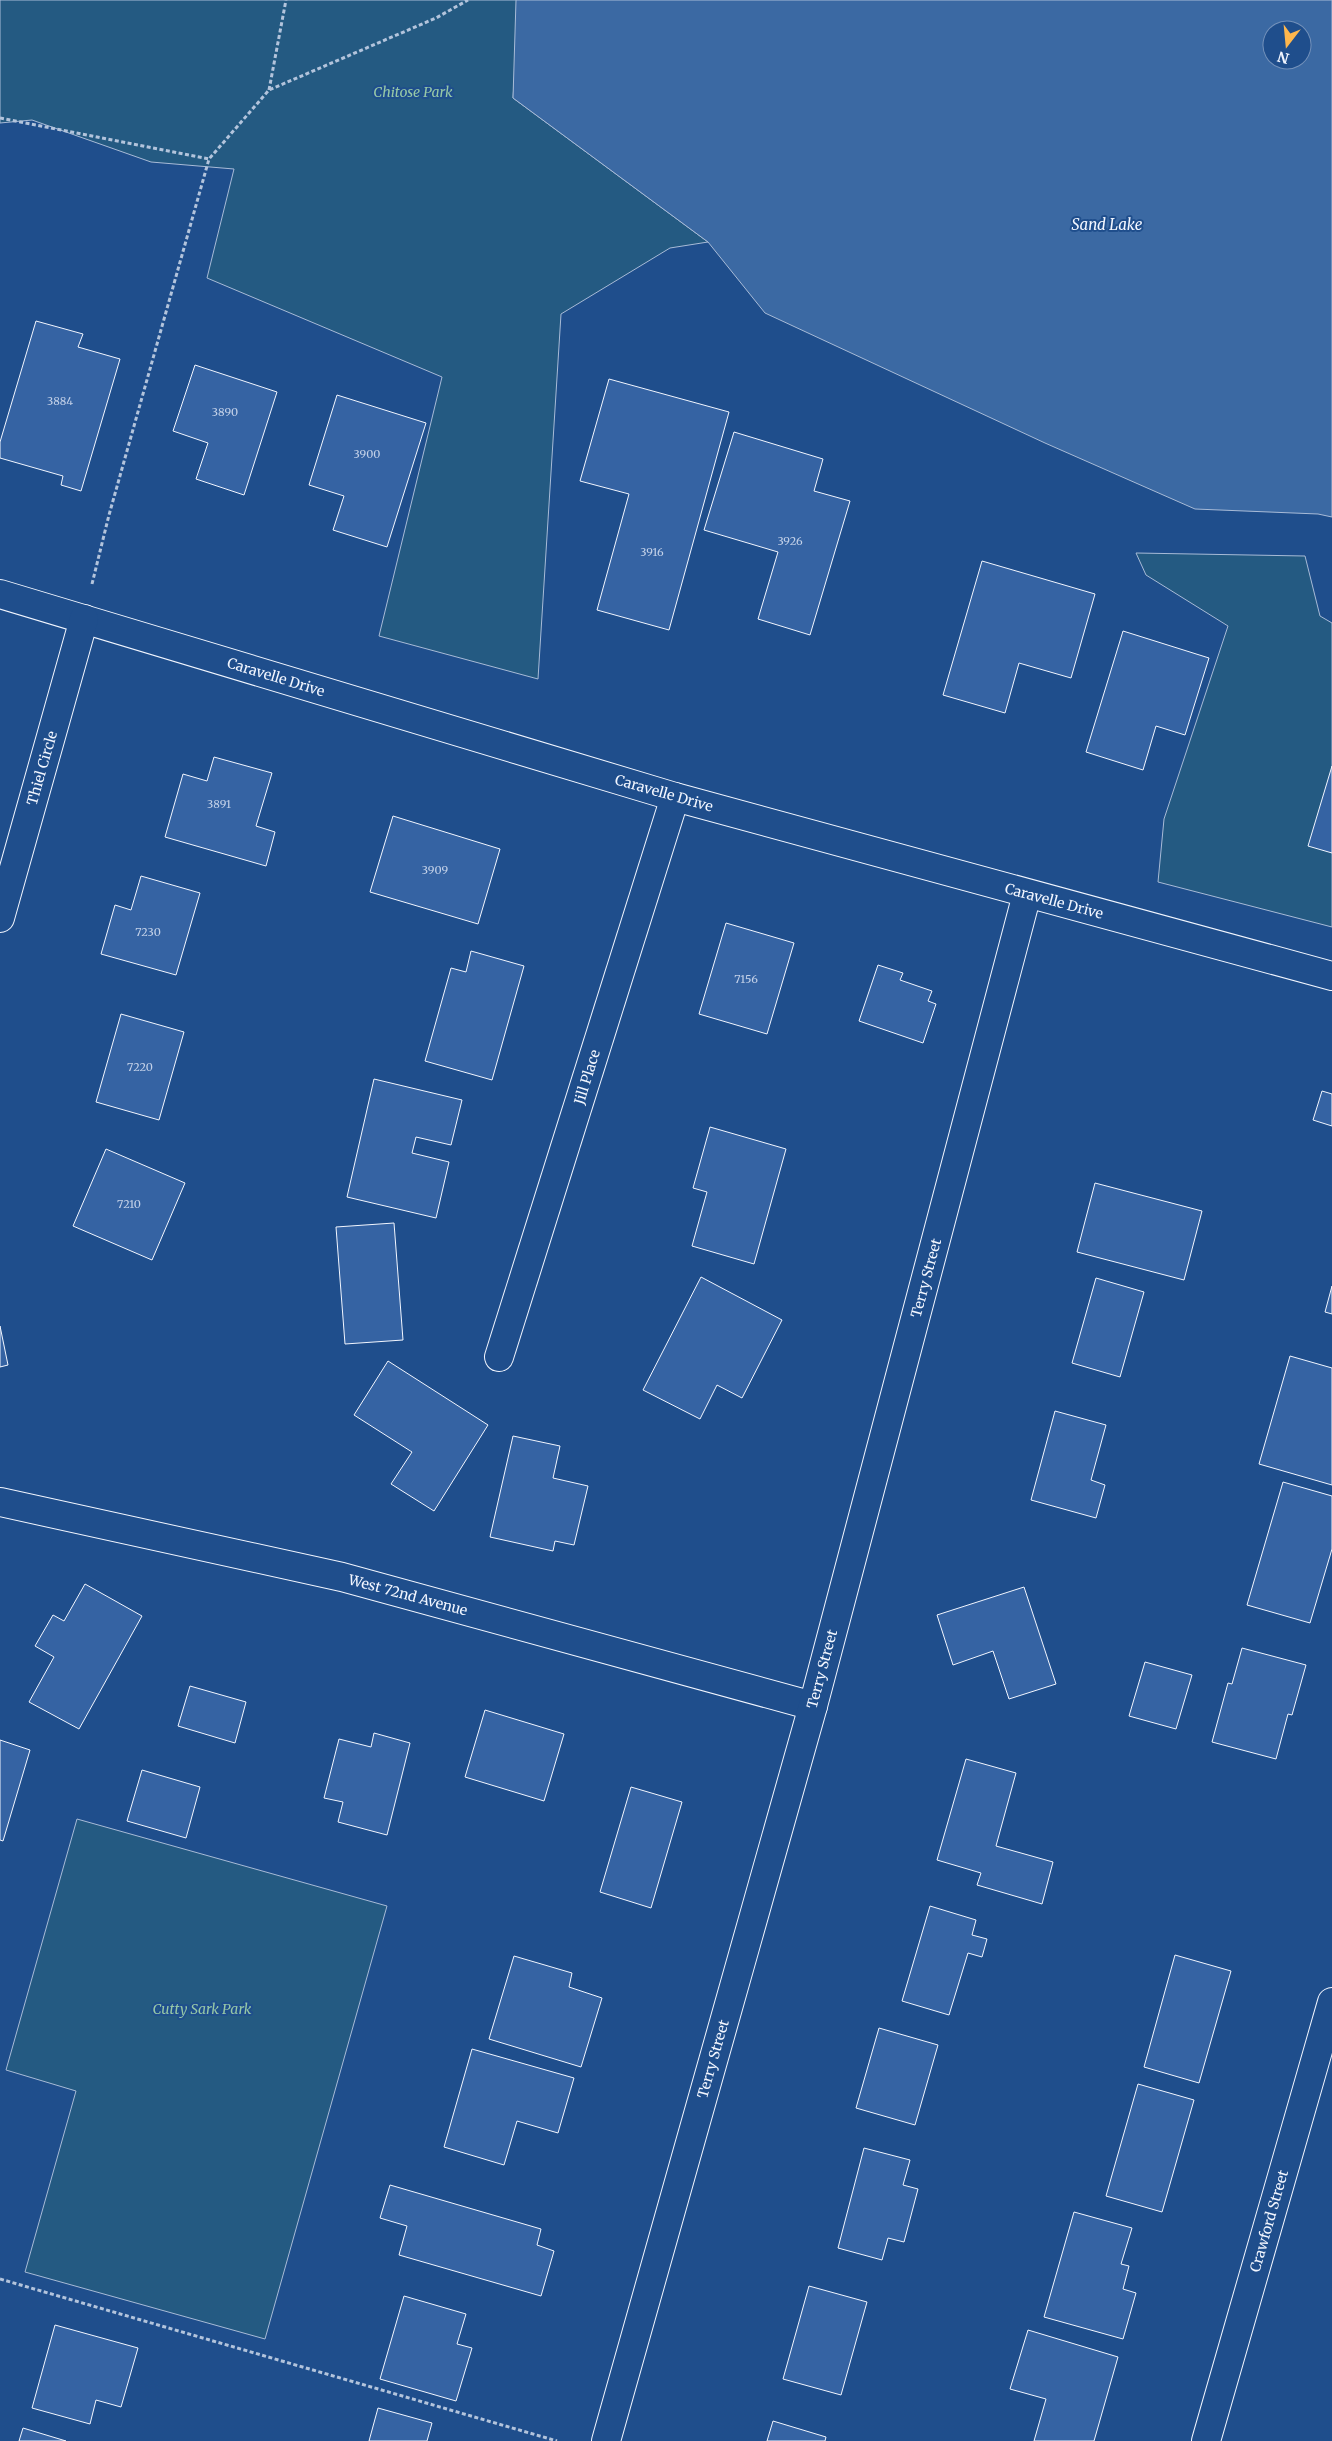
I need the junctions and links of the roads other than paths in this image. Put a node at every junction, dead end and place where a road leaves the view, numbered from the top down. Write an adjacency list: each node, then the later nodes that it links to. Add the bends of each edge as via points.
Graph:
1 (0, 594): 2 (street, Caravelle Drive)
2 (84, 619): 3 (street, Caravelle Drive); 5 (street, Thiel Circle)
3 (674, 797): 4 (street, Caravelle Drive); 7 (street, Jill Place)
4 (1027, 894): 6 (street, Caravelle Drive); 9 (street, Terry Street)
5 (0, 918)
6 (1332, 976)
7 (499, 1357)
8 (0, 1502): 9 (street, West 72nd Avenue, via 342,1577)
9 (813, 1706): 11 (street, Terry Street)
10 (1332, 2002): 12 (street, Crawford Street)
11 (606, 2441)
12 (1206, 2441)

